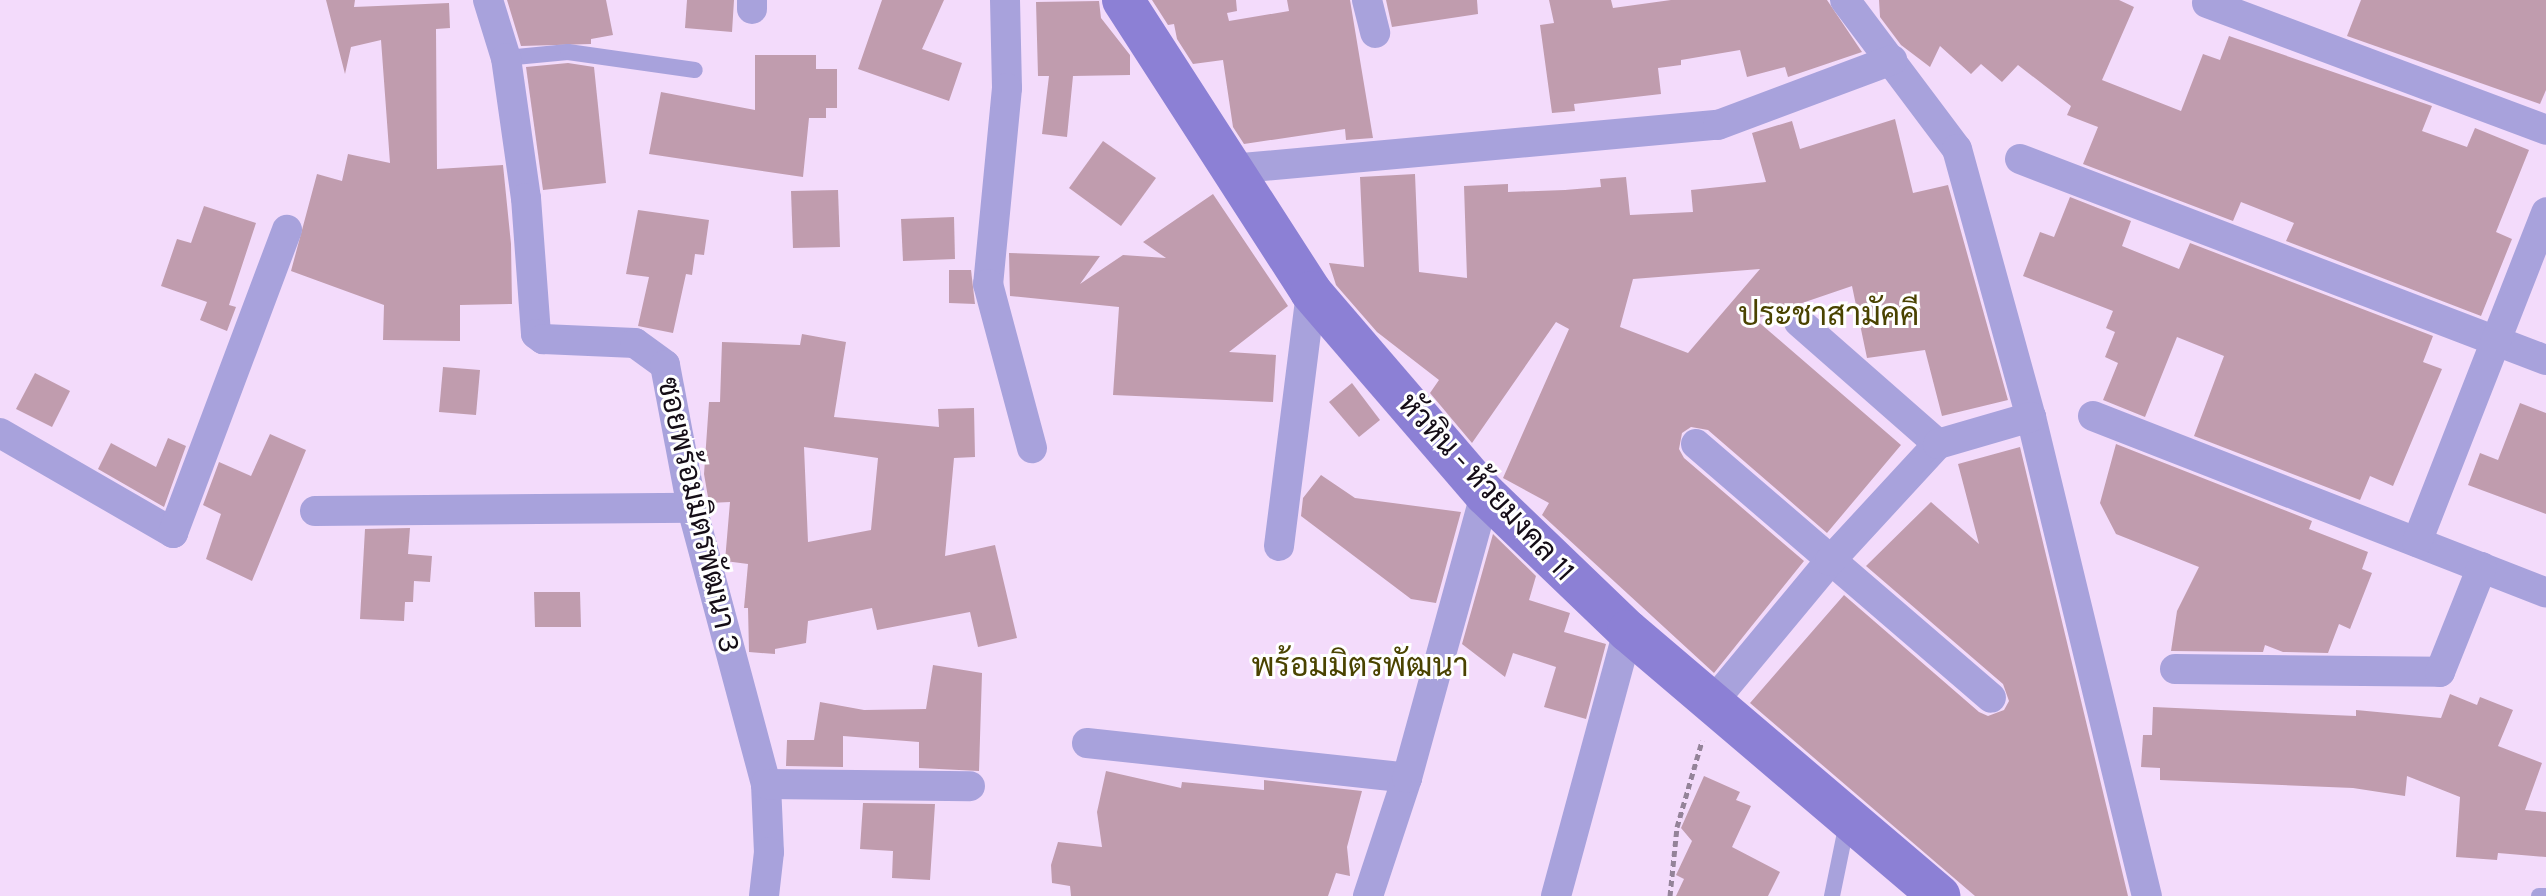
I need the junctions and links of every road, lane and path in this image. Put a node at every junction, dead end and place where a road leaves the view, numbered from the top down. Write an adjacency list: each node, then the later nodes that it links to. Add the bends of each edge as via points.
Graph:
1 (488, 0): 8 (street, ซอยพร้อมมิตรพัฒนา 3)
2 (1005, 0): 25 (street, via 1007,88 988,284)
3 (1123, 0): 13 (street, หัวหิน - ห้วยมงคล 11)
4 (1367, 0): 7 (street)
5 (1845, 0): 9 (street)
6 (2207, 3): 11 (street)
7 (1375, 33)
8 (506, 58): 10 (lane, via 568,52); 27 (street, ซอยพร้อมมิตรพัฒนา 3, via 526,198 536,334 543,339 635,343 665,365)
9 (1892, 60): 13 (street, via 1718,125); 21 (street, via 1957,149)
10 (695, 70)
11 (2546, 130)
12 (2020, 159): 18 (street)
13 (1231, 169): 16 (street, หัวหิน - ห้วยมงคล 11)
14 (2546, 212): 18 (street)
15 (287, 230): 22 (street, via 173,533)
16 (1311, 292): 26 (street, หัวหิน - ห้วยมงคล 11); 30 (street)
17 (1799, 322): 24 (street)
18 (2495, 340): 19 (street); 29 (street)
19 (2546, 360)
20 (2093, 416): 29 (street)
21 (2031, 417): 24 (street); 49 (street)
22 (0, 433)
23 (1696, 444): 31 (street)
24 (1938, 444): 31 (street)
25 (1032, 448)
26 (1485, 494): 34 (street, หัวหิน - ห้วยมงคล 11); 39 (street)
27 (692, 508): 28 (street); 40 (street, ซอยพร้อมมิตรพัฒนา 3)
28 (315, 511)
29 (2417, 542): 32 (street)
30 (1279, 546)
31 (1830, 561): 36 (street); 37 (street)
32 (2482, 567): 33 (street); 35 (street, via 2440,672)
33 (2546, 593)
34 (1628, 631): 37 (street, หัวหิน - ห้วยมงคล 11); 45 (street)
35 (2175, 669)
36 (1991, 698)
37 (1712, 703): 42 (street, หัวหิน - ห้วยมงคล 11); 46 (path, via 1677,827)
38 (1087, 743): 39 (street)
39 (1407, 778): 44 (street)
40 (766, 784): 41 (street); 43 (street, ซอยพร้อมมิตรพัฒนา 3, via 769,852)
41 (970, 786)
42 (1848, 819): 47 (lane); 48 (street, หัวหิน - ห้วยมงคล 11)
43 (764, 896)
44 (1368, 896)
45 (1556, 896)
46 (1670, 896)
47 (1832, 896)
48 (1939, 896)
49 (2147, 896)
50 (2539, 896): 51 (lane)
51 (2546, 896)

